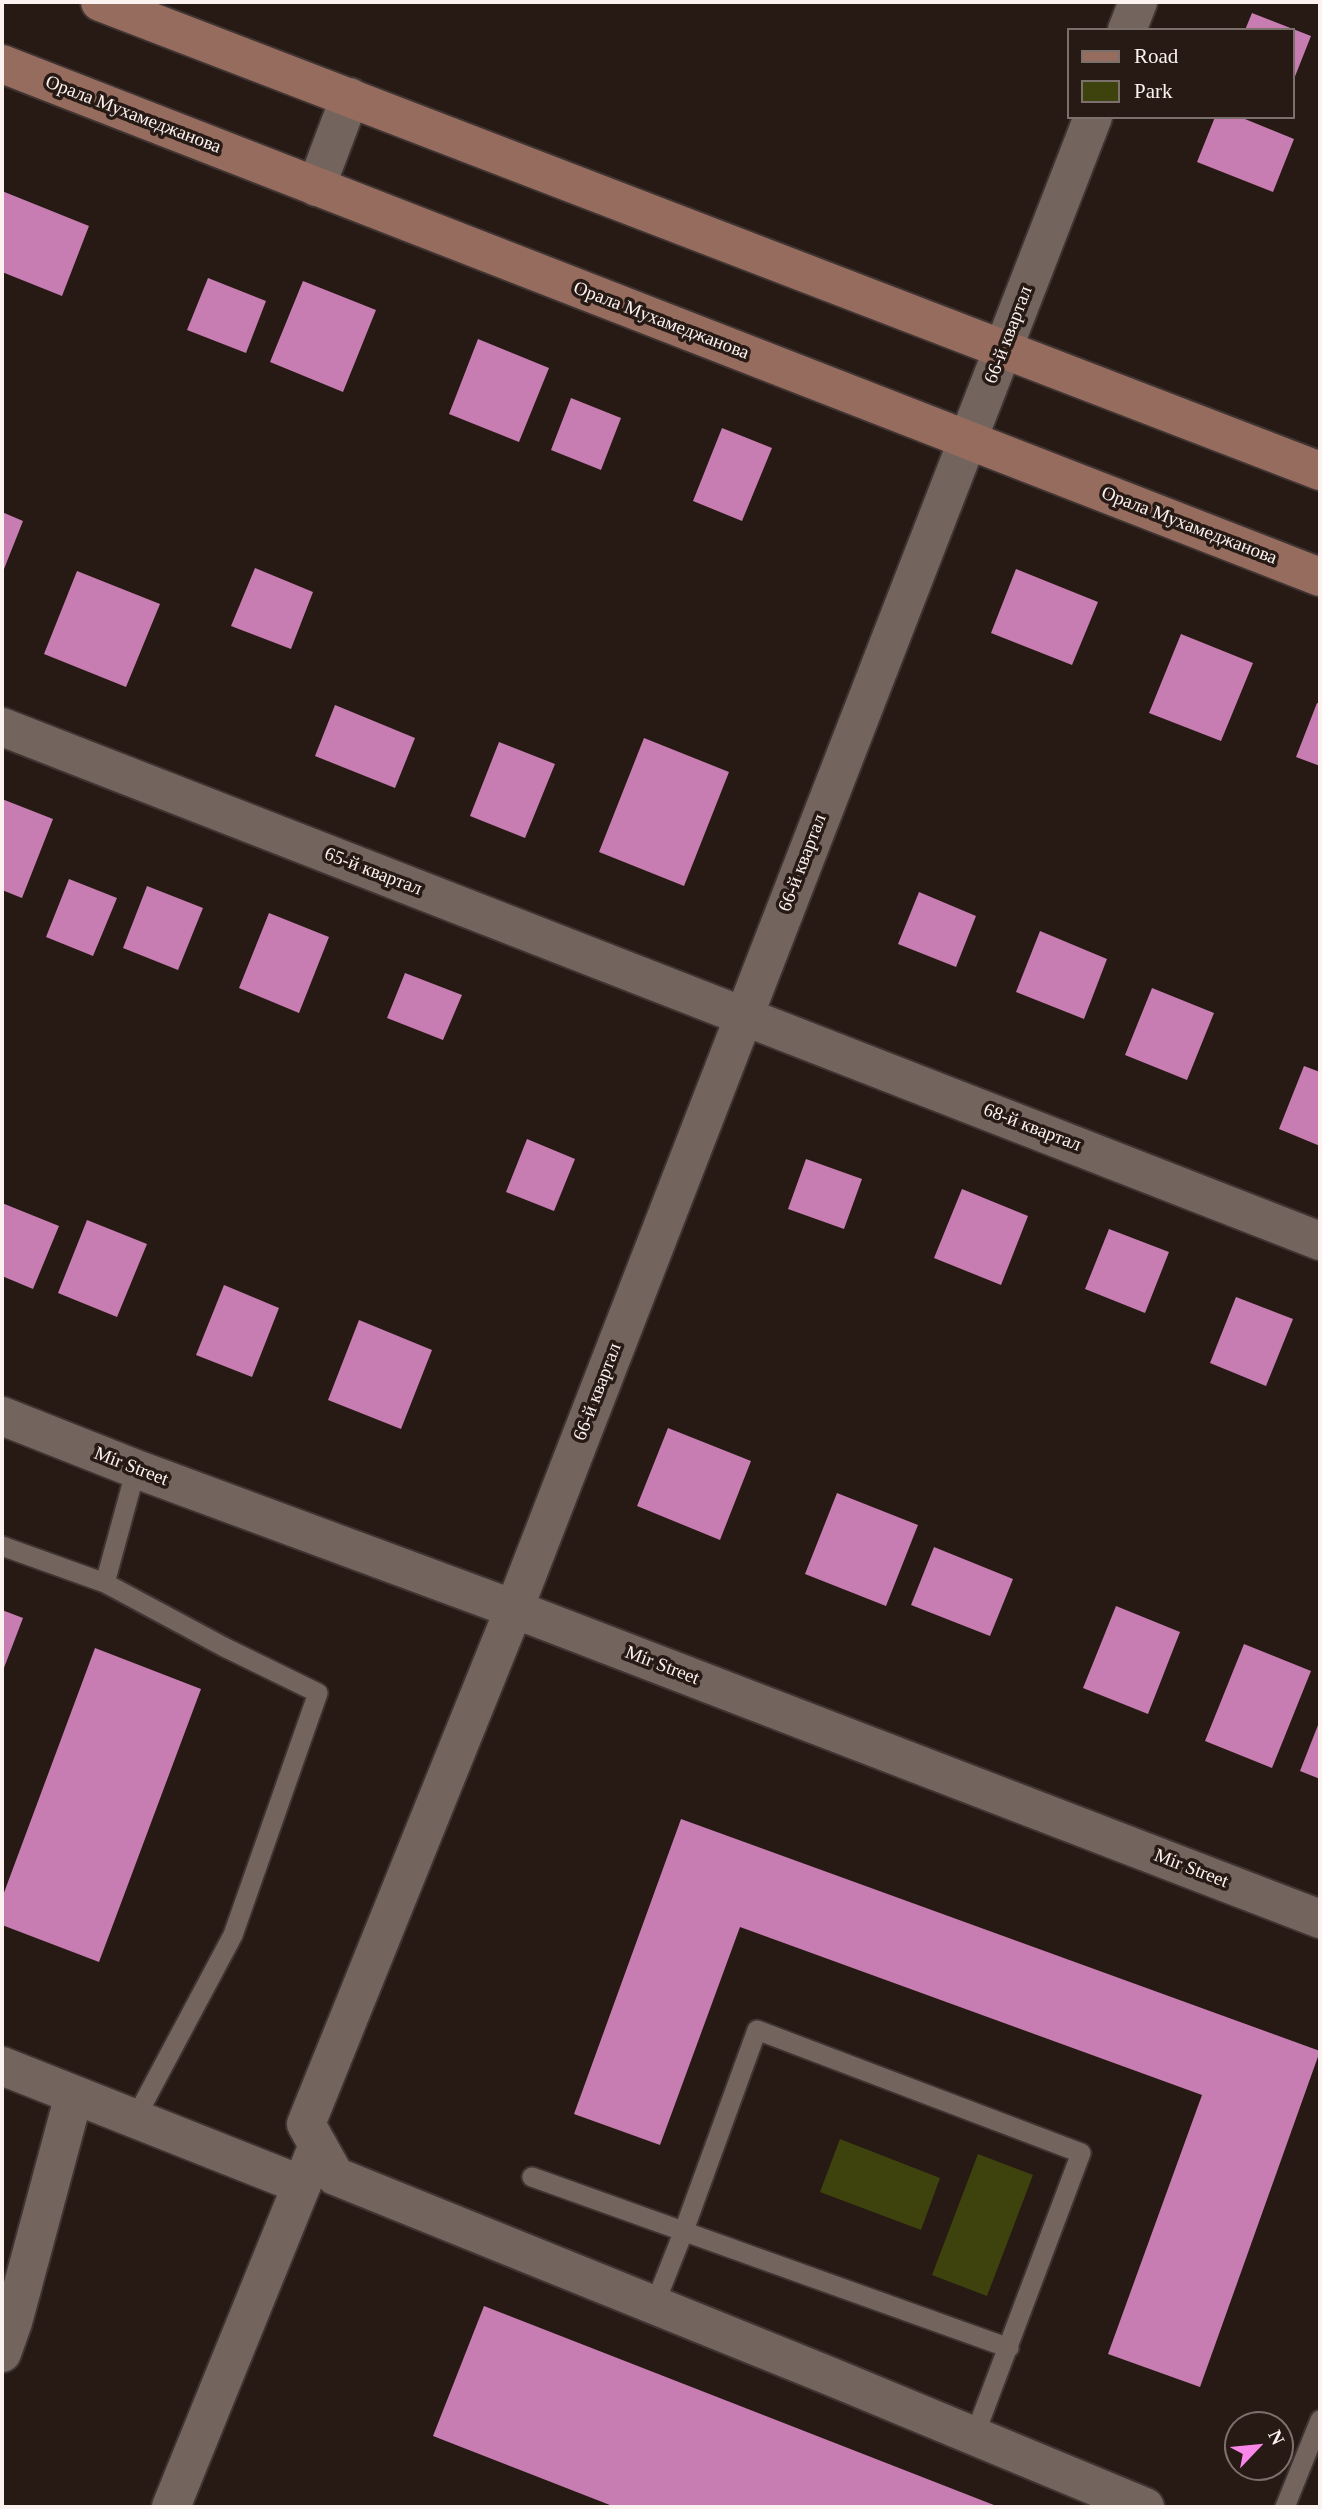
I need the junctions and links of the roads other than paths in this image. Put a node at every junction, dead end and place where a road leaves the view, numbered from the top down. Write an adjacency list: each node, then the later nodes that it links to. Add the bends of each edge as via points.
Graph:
1 (100, 2): 5 (street)
2 (1138, 2): 3 (street)
3 (1128, 28)
4 (2, 64): 7 (street, Орала Мухамеджанова)
5 (349, 97): 7 (street); 8 (street)
6 (1092, 119): 8 (street, 66-й квартал)
7 (316, 187): 9 (street, Орала Мухамеджанова)
8 (1004, 348): 9 (street, 66-й квартал); 10 (street)
9 (967, 440): 11 (street, Орала Мухамеджанова); 13 (street, 66-й квартал)
10 (1320, 471)
11 (1320, 577)
12 (2, 727): 13 (street, 65-й квартал)
13 (744, 1016): 14 (street, 68-й квартал); 19 (street, 66-й квартал)
14 (1320, 1241)
15 (2, 1416): 16 (street, Mir Street)
16 (136, 1469): 18 (lane); 19 (street, Mir Street)
17 (2, 1546): 18 (lane)
18 (105, 1583): 23 (lane, via 318,1693 233,1935)
19 (514, 1609): 20 (street, Mir Street); 24 (street, 66-й квартал, via 306,2123)
20 (1320, 1919)
21 (2, 2066): 22 (street)
22 (74, 2095): 23 (street); 30 (street)
23 (135, 2119): 26 (street)
24 (318, 2145): 26 (street); 28 (street, via 335,2176)
25 (532, 2177): 27 (lane)
26 (302, 2185): 33 (street)
27 (683, 2233): 28 (lane); 29 (lane); 29 (lane, via 757,2030 1081,2152)
28 (654, 2306): 32 (street)
29 (1009, 2348): 32 (lane)
30 (2, 2353)
31 (1320, 2420): 35 (lane)
32 (974, 2437): 34 (street)
33 (171, 2507)
34 (1145, 2507)
35 (1285, 2507)

